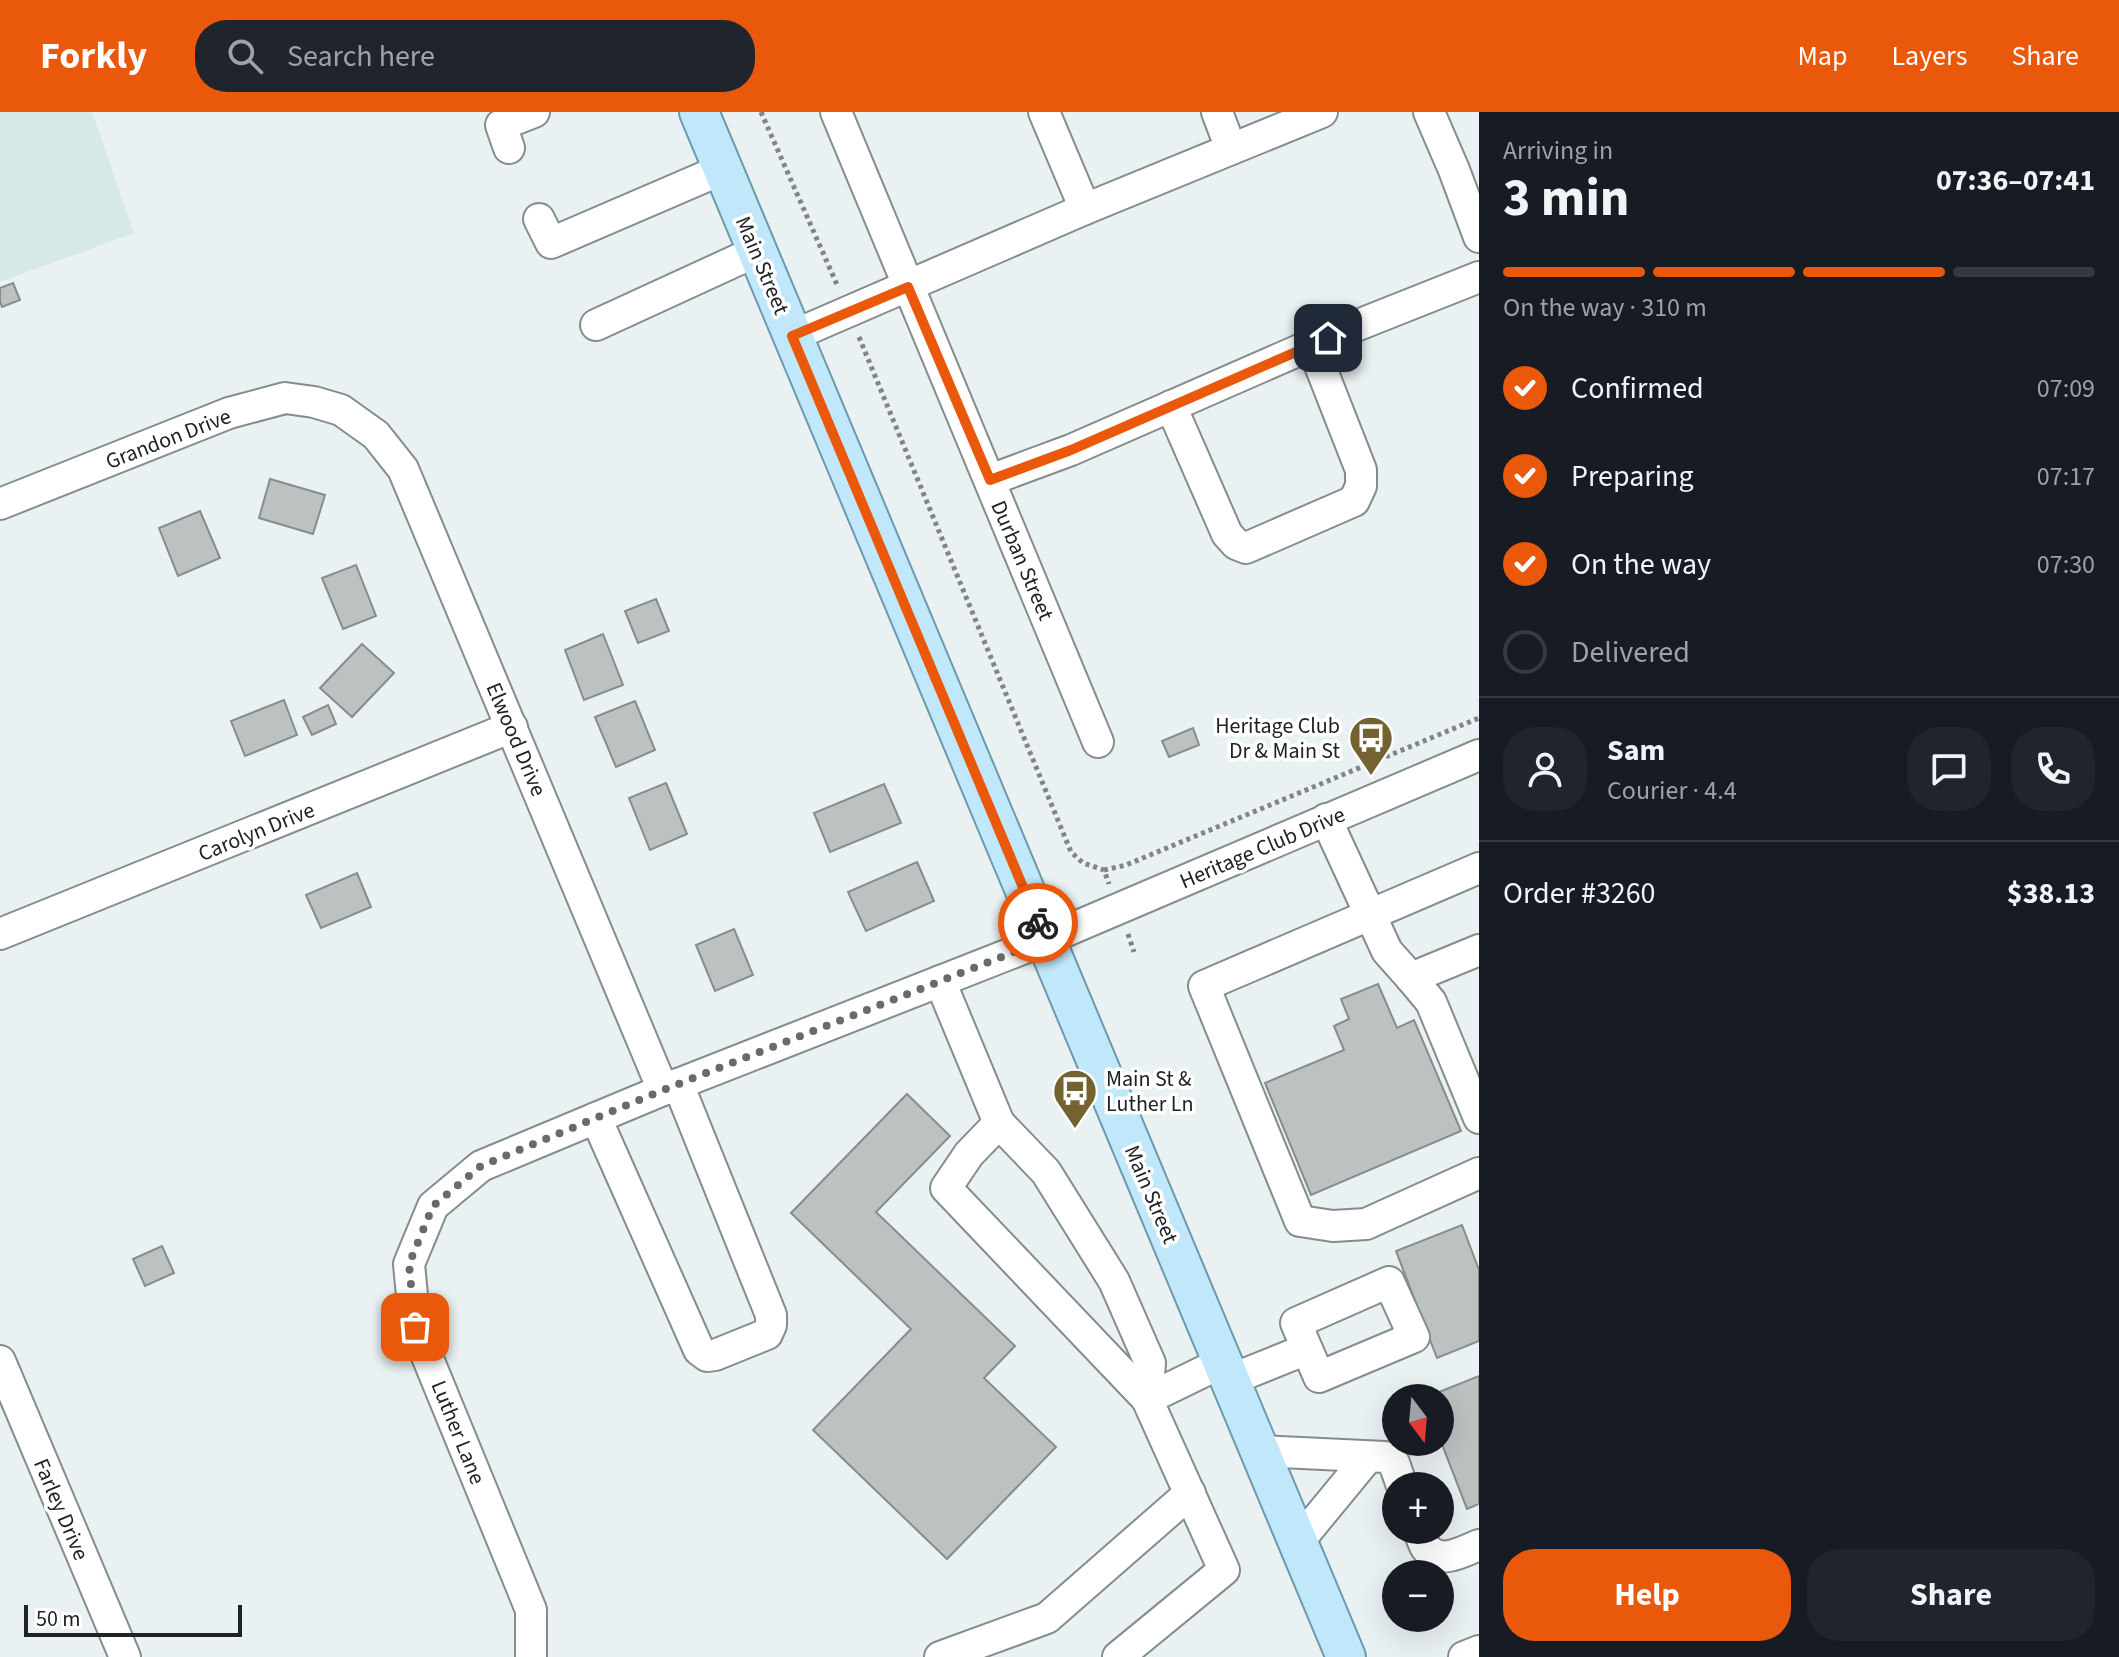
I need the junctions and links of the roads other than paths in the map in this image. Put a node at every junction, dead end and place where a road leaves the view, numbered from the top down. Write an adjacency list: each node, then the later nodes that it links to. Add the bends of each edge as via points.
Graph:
1 (534, 112): 8 (street, via 501,125)
2 (699, 112): 11 (main road, Main Street)
3 (836, 112): 17 (street, Durban Street)
4 (1044, 112): 12 (street)
5 (1217, 112): 9 (street)
6 (1322, 112): 9 (street)
7 (1429, 112): 10 (street)
8 (509, 148)
9 (1231, 149): 12 (street)
10 (1467, 165): 14 (street)
11 (723, 169): 13 (street, via 551,243); 15 (main road, Main Street)
12 (1085, 209): 17 (street)
13 (539, 219)
14 (1479, 237)
15 (757, 251): 18 (street); 19 (main road, Main Street)
16 (1479, 277): 20 (street)
17 (908, 287): 19 (street); 23 (street, Durban Street)
18 (596, 325)
19 (792, 336): 32 (main road, Main Street)
20 (1312, 345): 21 (street); 21 (street, via 1361,470 1361,486 1354,501 1246,548 1227,534)
21 (1171, 406): 23 (street)
22 (341, 410): 24 (street, Grandon Drive, via 285,398 229,413); 25 (street, Elwood Drive, via 376,435 403,469)
23 (990, 480): 26 (street, Durban Street)
24 (0, 504)
25 (512, 727): 31 (street, Carolyn Drive); 36 (street, Elwood Drive)
26 (1098, 742)
27 (1479, 755): 28 (street, Heritage Club Drive)
28 (1326, 819): 30 (street); 32 (street, Heritage Club Drive)
29 (1479, 868): 30 (street)
30 (1370, 915): 34 (street, via 1387,951); 40 (street, via 1204,986 1300,1221 1366,1224)
31 (0, 934)
32 (1045, 940): 35 (street, Luther Lane); 43 (main road, Main Street)
33 (1479, 950): 34 (street)
34 (1411, 978): 38 (street, via 1431,1002)
35 (940, 981): 36 (street, Luther Lane); 39 (street)
36 (670, 1087): 37 (street, Luther Lane); 37 (street, Elwood Drive, via 771,1315 767,1334 715,1355 699,1350)
37 (596, 1118): 54 (street, Luther Lane, via 481,1166 433,1206 409,1264 415,1327 531,1610)
38 (1479, 1118)
39 (999, 1123): 44 (street, via 1046,1172 1114,1281 1150,1363); 44 (street, via 946,1188)
40 (1479, 1173)
41 (1307, 1349): 43 (street)
42 (0, 1361): 53 (street, Farley Drive)
43 (1226, 1371): 44 (street); 45 (main road, Main Street)
44 (1147, 1399): 48 (street)
45 (1260, 1451): 46 (street); 49 (main road, Main Street)
46 (1368, 1457): 47 (street, via 1385,1457); 49 (street)
47 (1397, 1472)
48 (1190, 1493): 55 (street, via 1047,1618); 56 (street, via 1224,1570)
49 (1298, 1542): 57 (main road, Main Street)
50 (1424, 1544): 51 (street, via 1438,1556)
51 (1479, 1545)
52 (1479, 1651): 58 (street)
53 (125, 1657)
54 (531, 1657)
55 (940, 1657)
56 (1118, 1657)
57 (1346, 1657)
58 (1464, 1657)

